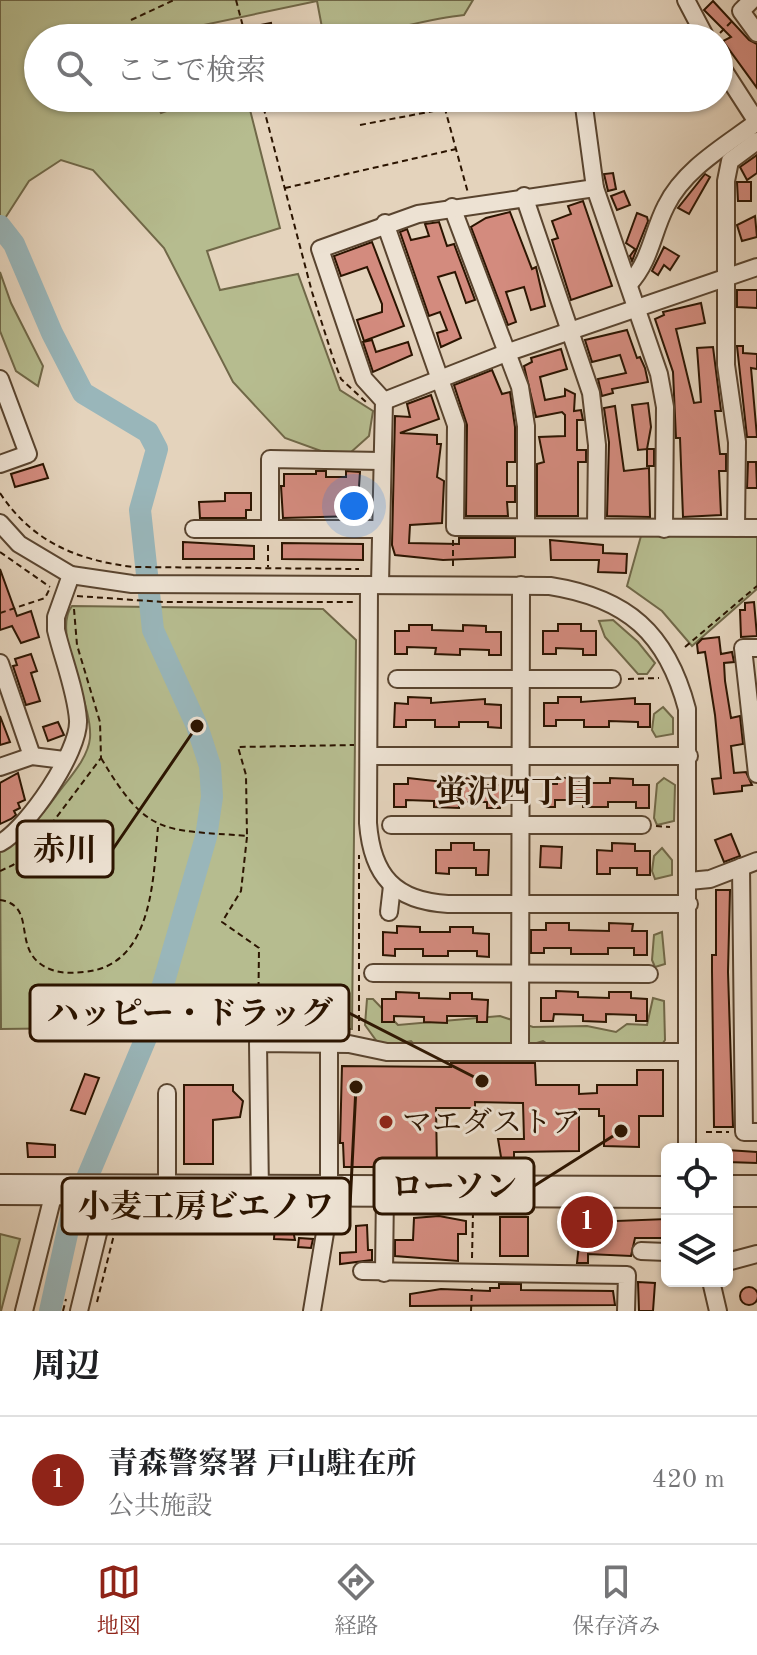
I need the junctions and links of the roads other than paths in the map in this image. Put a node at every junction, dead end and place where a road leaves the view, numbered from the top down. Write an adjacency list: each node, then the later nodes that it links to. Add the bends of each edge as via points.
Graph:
1 (689, 1): 3 (street)
2 (747, 6): 4 (street)
3 (700, 24)
4 (757, 33)
5 (733, 85): 7 (street)
6 (585, 112): 9 (street)
7 (757, 122): 15 (street, via 681,182 642,270)
8 (757, 141): 14 (street, via 730,161 727,171)
9 (595, 188): 10 (street); 15 (street)
10 (524, 196): 11 (street); 17 (street)
11 (452, 207): 12 (street); 18 (street)
12 (385, 223): 20 (street); 21 (street, via 320,249 364,379)
13 (757, 267): 14 (street)
14 (726, 278): 16 (street); 27 (street, via 726,365 737,442)
15 (629, 284): 16 (street)
16 (638, 308): 17 (street); 32 (street, via 665,407)
17 (572, 331): 18 (street); 26 (street, via 596,421)
18 (506, 353): 20 (street); 25 (street, via 523,404)
19 (0, 379): 23 (street, via 28,454)
20 (441, 379): 21 (street); 25 (street, via 456,425 455,527)
21 (384, 401): 22 (street)
22 (381, 461): 30 (street, via 270,459); 31 (street)
23 (0, 464)
24 (0, 523): 33 (street, via 19,544)
25 (526, 527): 26 (street)
26 (596, 527): 32 (street)
27 (736, 528): 28 (street); 32 (street)
28 (757, 528)
29 (194, 529): 30 (street)
30 (269, 529): 31 (street)
31 (380, 529): 34 (street)
32 (664, 529)
33 (71, 575): 34 (street, via 163,594); 45 (street, via 56,617 78,721)
34 (370, 585): 35 (street); 41 (street)
35 (521, 585): 39 (street); 44 (street, via 602,597 644,626 673,664 681,685)
36 (757, 648): 47 (street, via 743,648)
37 (0, 663): 42 (street)
38 (397, 679): 39 (street)
39 (521, 679): 40 (street); 43 (street)
40 (612, 679)
41 (364, 751): 43 (street); 54 (street, via 370,848)
42 (32, 756): 45 (street); 46 (street)
43 (521, 756): 44 (street); 48 (street)
44 (689, 756): 53 (street)
45 (64, 760): 51 (street, via 25,822)
46 (0, 767)
47 (757, 774)
48 (521, 824): 49 (street); 50 (street); 56 (street)
49 (391, 825)
50 (642, 825)
51 (0, 843)
52 (749, 864): 53 (street); 65 (street)
53 (689, 881): 55 (street)
54 (392, 886): 56 (street, via 425,903); 57 (street)
55 (689, 904): 56 (street); 63 (street)
56 (521, 905): 59 (street)
57 (389, 912)
58 (373, 973): 59 (street)
59 (521, 974): 60 (street); 62 (street)
60 (649, 974)
61 (329, 1044): 62 (street, via 387,1052); 74 (street, via 258,1043); 75 (street)
62 (520, 1052): 63 (street)
63 (687, 1052): 66 (street)
64 (167, 1093): 67 (street)
65 (751, 1132)
66 (687, 1143)
67 (167, 1182): 72 (street); 74 (street)
68 (0, 1183): 73 (street)
69 (733, 1184): 70 (street)
70 (757, 1184)
71 (661, 1185): 76 (street)
72 (102, 1189): 73 (street); 74 (street); 89 (street)
73 (61, 1190): 77 (street); 88 (street)
74 (260, 1191): 75 (street)
75 (329, 1192): 76 (street); 90 (street)
76 (385, 1192): 80 (street); 86 (street)
77 (0, 1196)
78 (733, 1198): 79 (street)
79 (757, 1198)
80 (661, 1199)
81 (641, 1251): 82 (street)
82 (661, 1252)
83 (757, 1254): 84 (street)
84 (733, 1260)
85 (362, 1271): 86 (street)
86 (384, 1273): 91 (street, via 627,1275)
87 (712, 1287): 92 (street)
88 (24, 1311)
89 (79, 1311)
90 (312, 1311)
91 (626, 1311)
92 (718, 1311)

